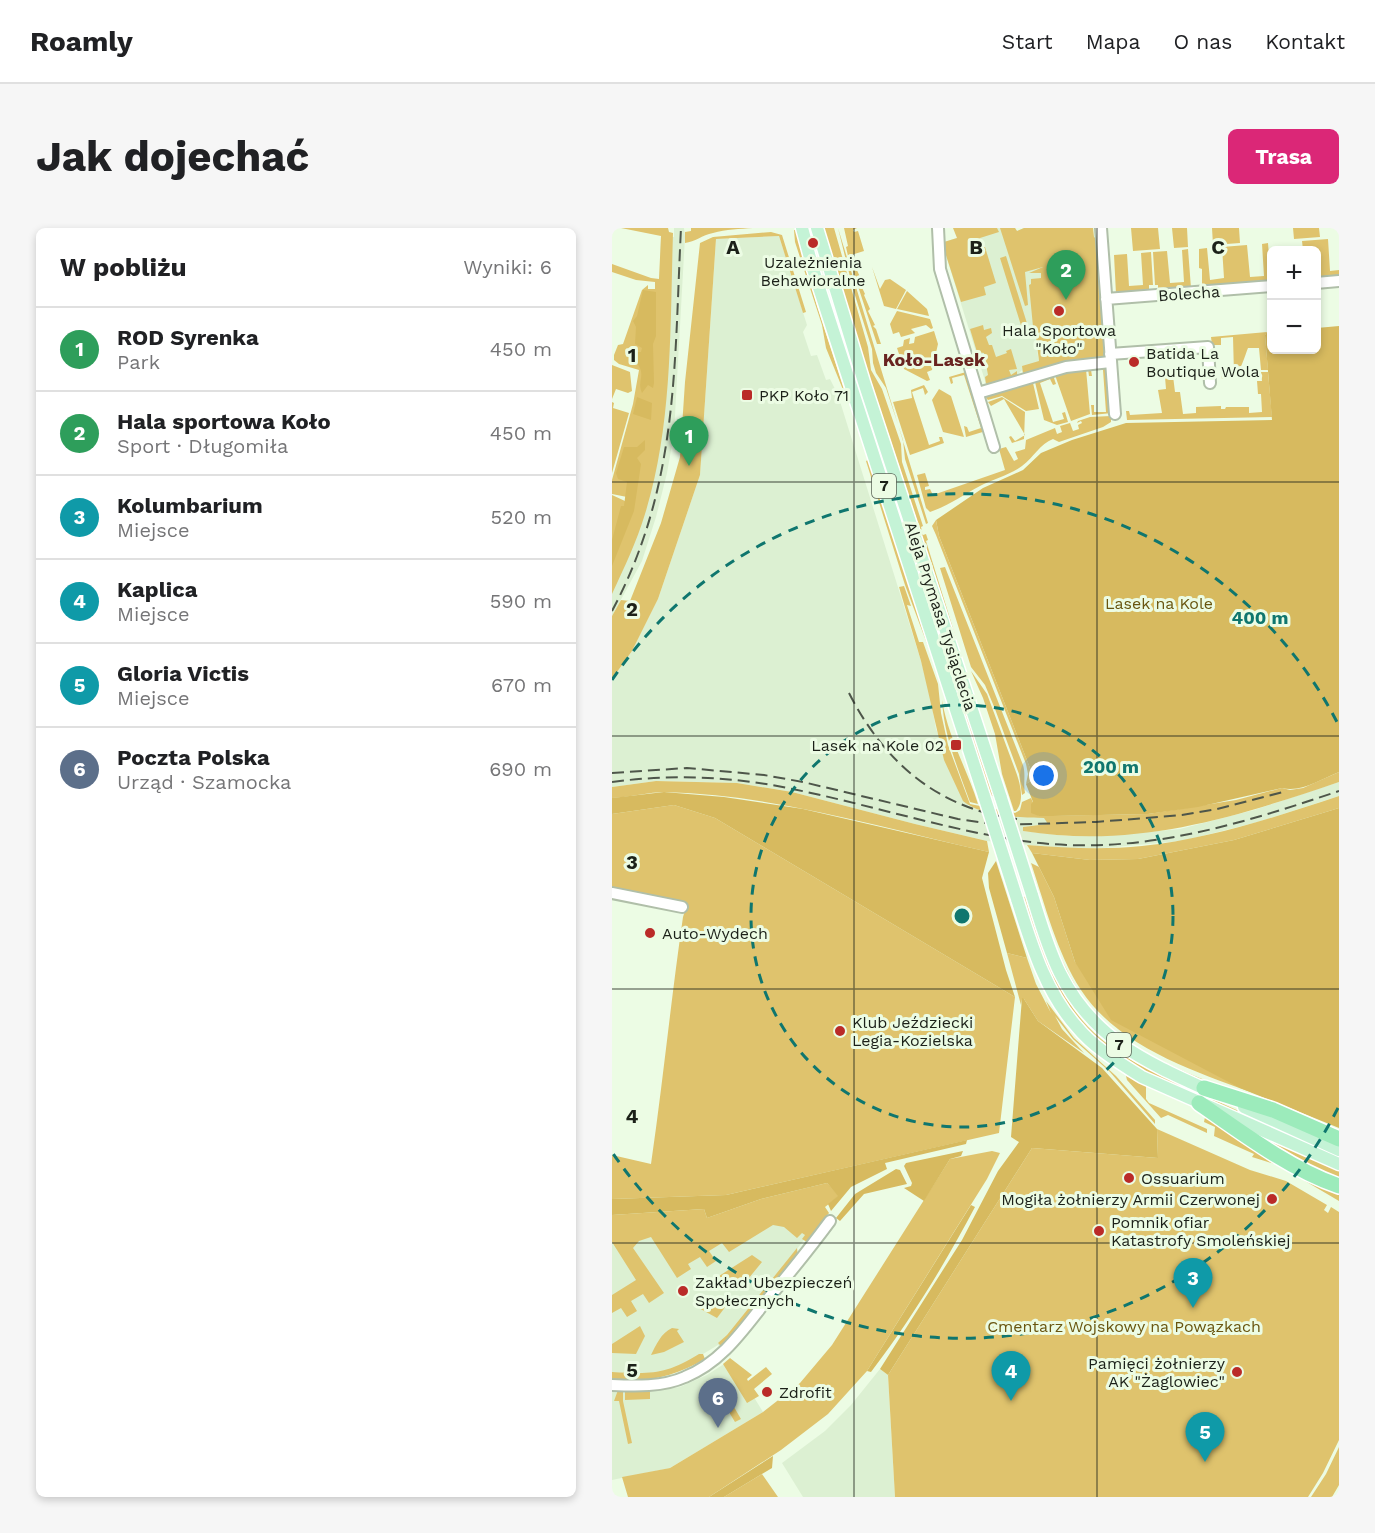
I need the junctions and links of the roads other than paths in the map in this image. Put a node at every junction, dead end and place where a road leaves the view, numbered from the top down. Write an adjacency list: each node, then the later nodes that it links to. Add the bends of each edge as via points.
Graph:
1 (802, 228): 16 (main road, Aleja Prymasa Tysiąclecia / 7, bridge, via 1032,948 1048,984 1076,1027 1127,1068 1154,1083)
2 (817, 228): 16 (main road, Aleja Prymasa Tysiąclecia / 7, bridge, via 1059,972 1083,1011 1106,1034)
3 (938, 228): 11 (street, via 940,269)
4 (1101, 228): 8 (street)
5 (1339, 281): 6 (street)
6 (1321, 283)
7 (1267, 286): 8 (street, Bolecha)
8 (1107, 299): 9 (street)
9 (1110, 358): 10 (street, via 1208,347); 11 (street); 12 (street)
10 (1210, 383)
11 (978, 393): 13 (street)
12 (1115, 414)
13 (994, 447)
14 (612, 894): 15 (street)
15 (682, 907)
16 (1202, 1096): 17 (highway, via 1273,1110); 18 (main road, 7); 19 (main road, 7); 20 (highway, via 1234,1127 1298,1167)
17 (1339, 1139)
18 (1339, 1150)
19 (1339, 1164)
20 (1339, 1186)
21 (830, 1221): 22 (street, via 737,1339 711,1363 669,1382)
22 (612, 1385)

